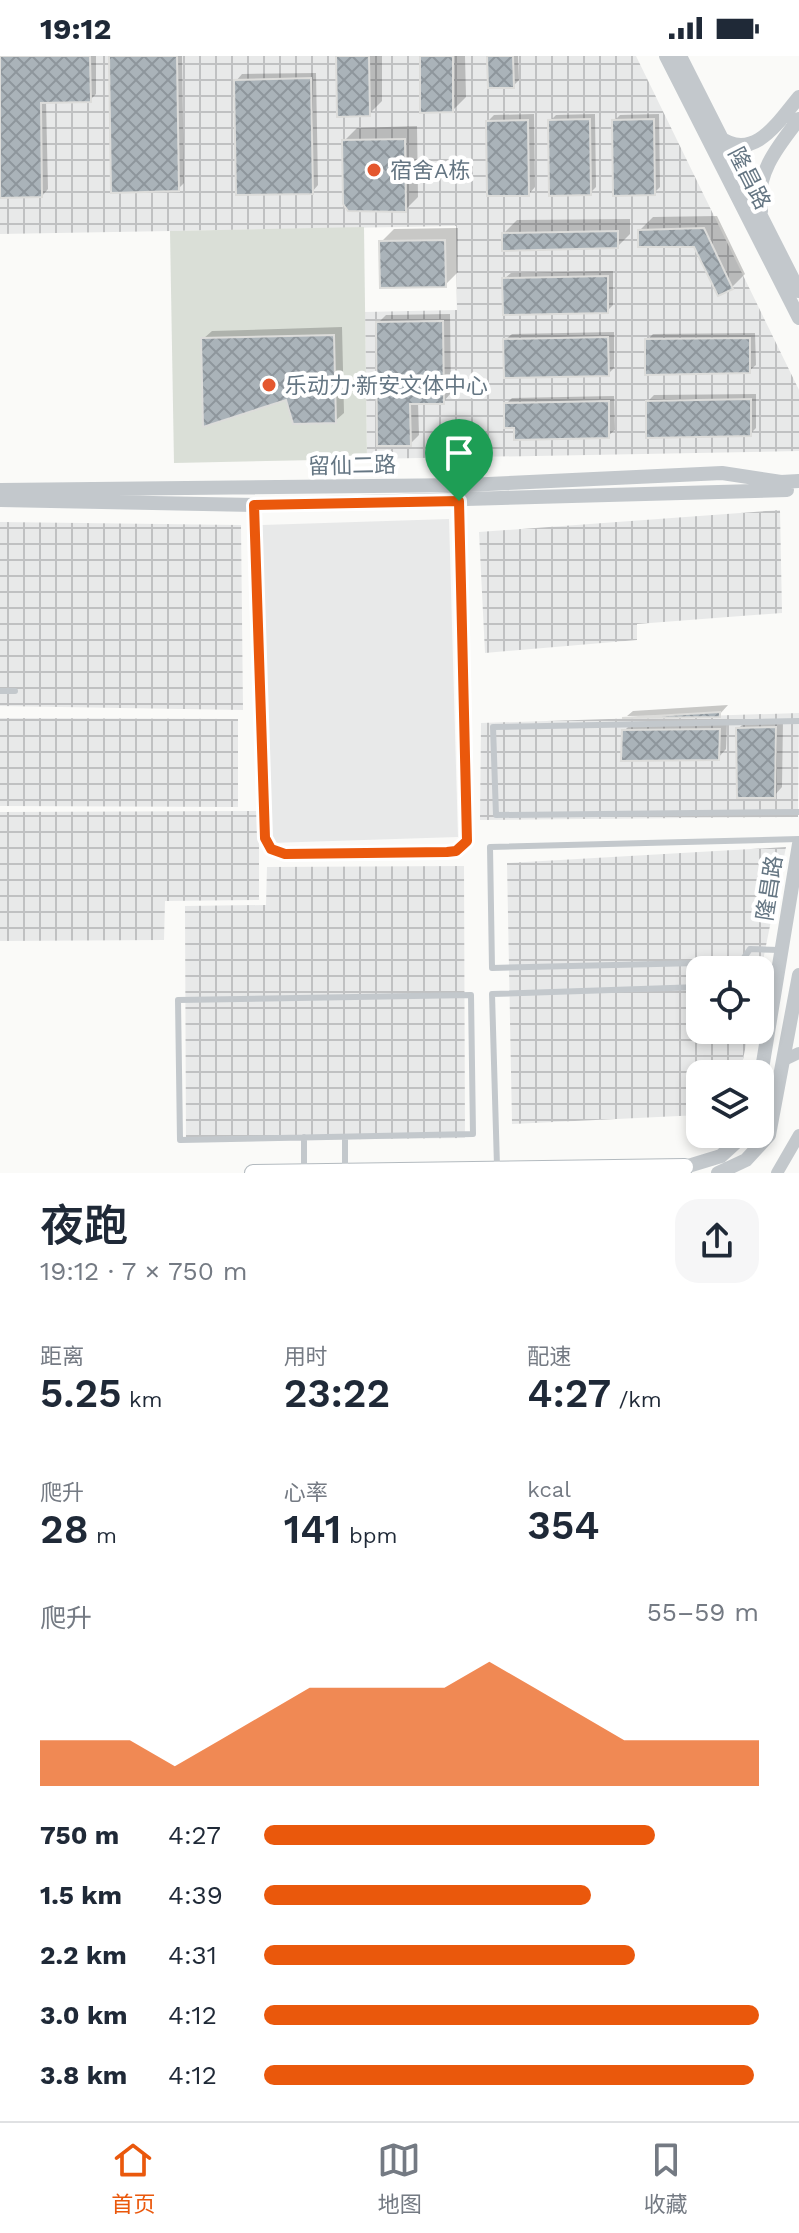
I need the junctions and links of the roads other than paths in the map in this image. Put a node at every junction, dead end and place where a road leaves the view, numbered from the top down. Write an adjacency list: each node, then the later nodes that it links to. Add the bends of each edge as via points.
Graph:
1 (666, 56): 8 (street, 隆昌路)
2 (680, 56): 5 (street, 隆昌路)
3 (799, 97): 5 (street, via 768,134 742,145)
4 (799, 119): 6 (street, via 762,178 759,202)
5 (717, 135): 6 (street, 隆昌路)
6 (765, 226): 7 (street, 隆昌路)
7 (799, 291)
8 (799, 318)
9 (729, 474): 10 (street, 留仙二路); 11 (street, 留仙二路, via 466,485); 13 (street)
10 (799, 481)
11 (0, 490)
12 (799, 490): 13 (street, 留仙二路)
13 (727, 492): 15 (street, 留仙二路)
14 (0, 500): 16 (street, 留仙二路)
15 (459, 501): 16 (street, 留仙二路); 16 (lane, via 470,834 462,847 447,852 285,854 267,844)
16 (254, 505)
17 (0, 691): 18 (lane)
18 (15, 691)
19 (799, 721): 20 (lane, via 493,727 496,815)
20 (799, 812)
21 (799, 842): 22 (street, 隆昌路); 22 (lane, via 490,847 492,968 741,962 750,949)
22 (782, 950): 24 (street, 隆昌路)
23 (799, 975): 26 (street)
24 (776, 984): 27 (street, 隆昌路)
25 (686, 987): 33 (lane, via 492,994)
26 (792, 1056): 37 (street, via 764,1143 746,1160)
27 (763, 1060)
28 (799, 1135): 38 (street)
29 (304, 1137): 30 (lane); 30 (lane, via 180,1140 178,1000 471,995 473,1134); 36 (lane)
30 (345, 1137): 34 (lane)
31 (730, 1148): 32 (street)
32 (685, 1167): 33 (main road)
33 (497, 1169): 34 (main road)
34 (346, 1172): 36 (main road)
35 (253, 1173): 36 (main road)
36 (304, 1173)
37 (718, 1173)
38 (777, 1173)

